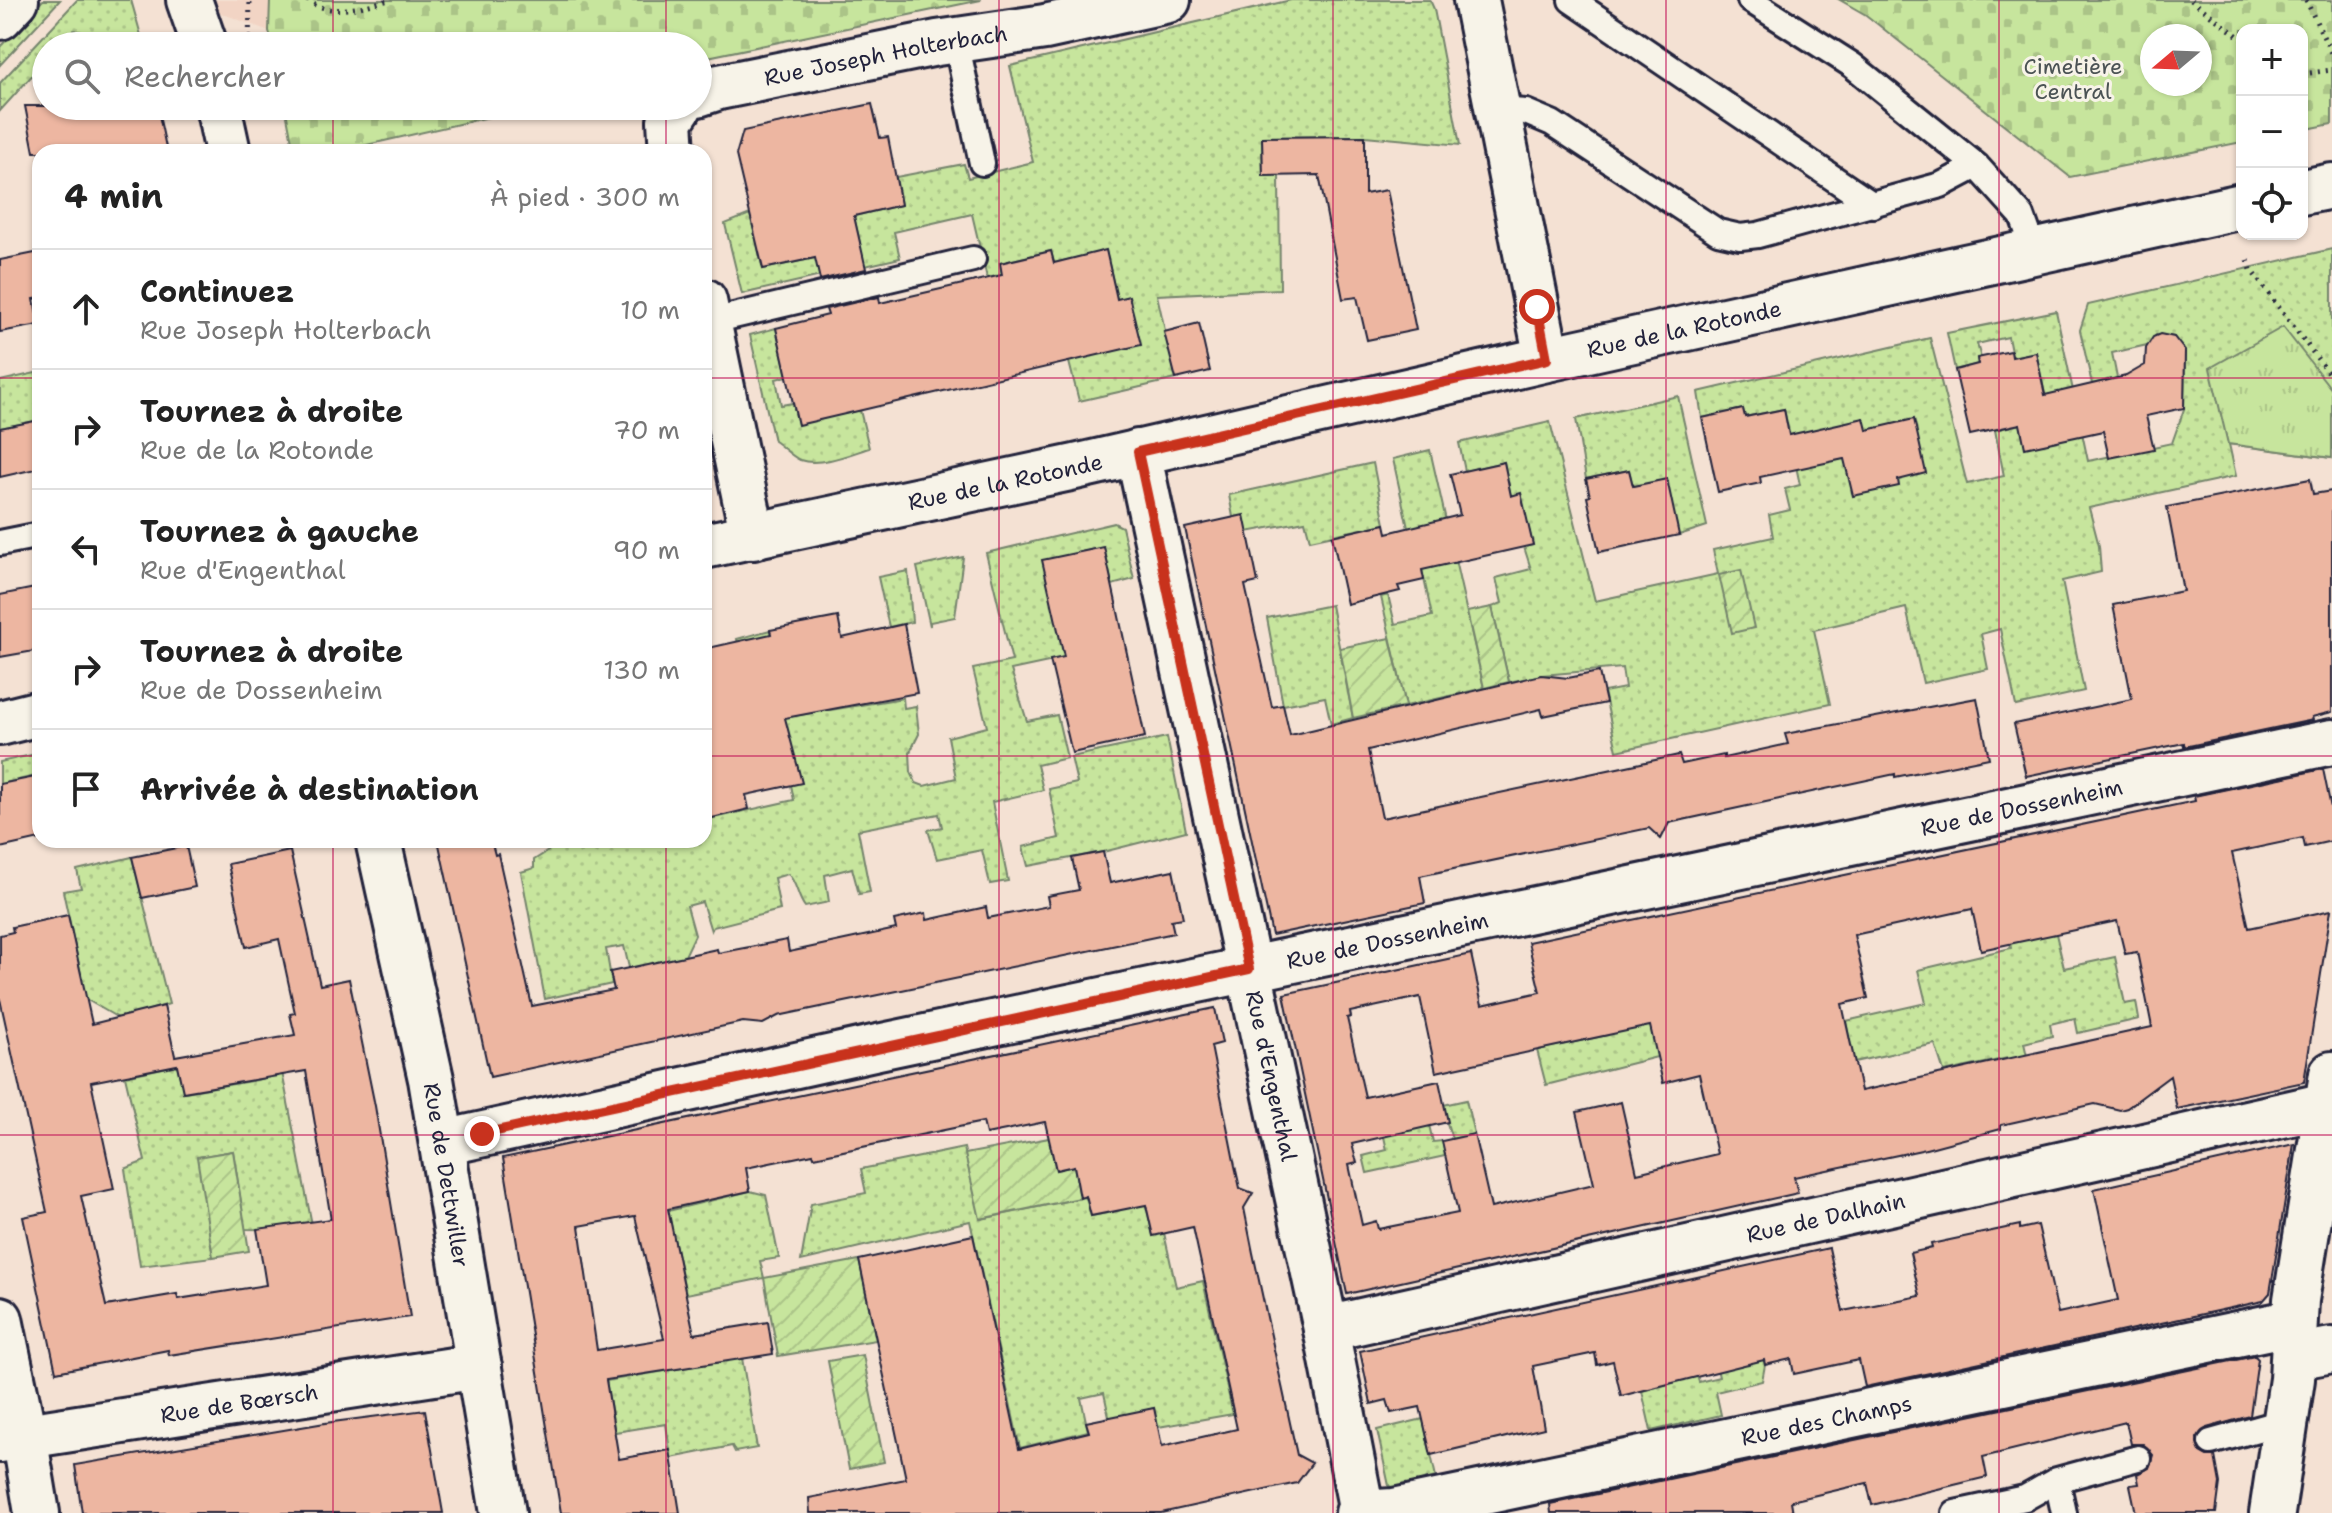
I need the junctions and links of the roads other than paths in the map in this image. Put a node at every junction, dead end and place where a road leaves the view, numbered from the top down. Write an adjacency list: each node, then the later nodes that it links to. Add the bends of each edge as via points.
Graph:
1 (16, 0): 6 (street)
2 (1168, 0): 7 (street, Rue Joseph Holterbach)
3 (1476, 0): 9 (street)
4 (1571, 0): 18 (lane)
5 (1750, 0): 15 (lane, via 1852,65)
6 (0, 17)
7 (956, 41): 8 (street, Rue Joseph Holterbach); 14 (lane)
8 (712, 89)
9 (1498, 110): 18 (lane, via 1526,112 1552,123 1718,232 1758,235); 24 (street)
10 (221, 120): 12 (street)
11 (671, 120): 13 (street)
12 (226, 144)
13 (671, 144)
14 (982, 163)
15 (1977, 166): 18 (lane, via 1941,185); 20 (lane, via 2022,216)
16 (2332, 186): 17 (street)
17 (2308, 191)
18 (1873, 205)
19 (2236, 207): 20 (street, Rue de la Rotonde)
20 (2035, 252): 24 (street, Rue de la Rotonde)
21 (973, 259): 22 (lane)
22 (712, 310)
23 (712, 340): 27 (street)
24 (1547, 359): 25 (street, Rue de la Rotonde)
25 (1138, 452): 27 (street, Rue de la Rotonde); 34 (street, Rue d'Engenthal)
26 (32, 537): 28 (lane)
27 (753, 537): 29 (street, Rue de la Rotonde)
28 (0, 543)
29 (712, 545)
30 (32, 715): 31 (street)
31 (0, 723)
32 (2332, 742): 34 (street, Rue de Dossenheim)
33 (380, 848): 36 (street, Rue de Dettwiller)
34 (1249, 969): 36 (street, Rue de Dossenheim); 38 (street, Rue d'Engenthal)
35 (2330, 1089): 38 (street, Rue de Dalhain); 39 (street)
36 (443, 1143): 40 (street, Rue de Dettwiller)
37 (0, 1319): 42 (street)
38 (1326, 1329): 48 (street, Rue d'Engenthal)
39 (2307, 1343): 41 (street); 48 (street, Rue des Champs)
40 (479, 1366): 42 (street, Rue de Bœrsch); 50 (street, Rue de Dettwiller)
41 (2286, 1421): 43 (lane); 53 (street)
42 (12, 1438): 49 (street)
43 (2211, 1442)
44 (2138, 1458): 45 (lane)
45 (2057, 1480): 46 (lane); 52 (lane)
46 (2026, 1505): 47 (lane)
47 (1997, 1508): 51 (lane)
48 (1377, 1512)
49 (37, 1513)
50 (503, 1513)
51 (1955, 1513)
52 (2064, 1513)
53 (2272, 1513)

